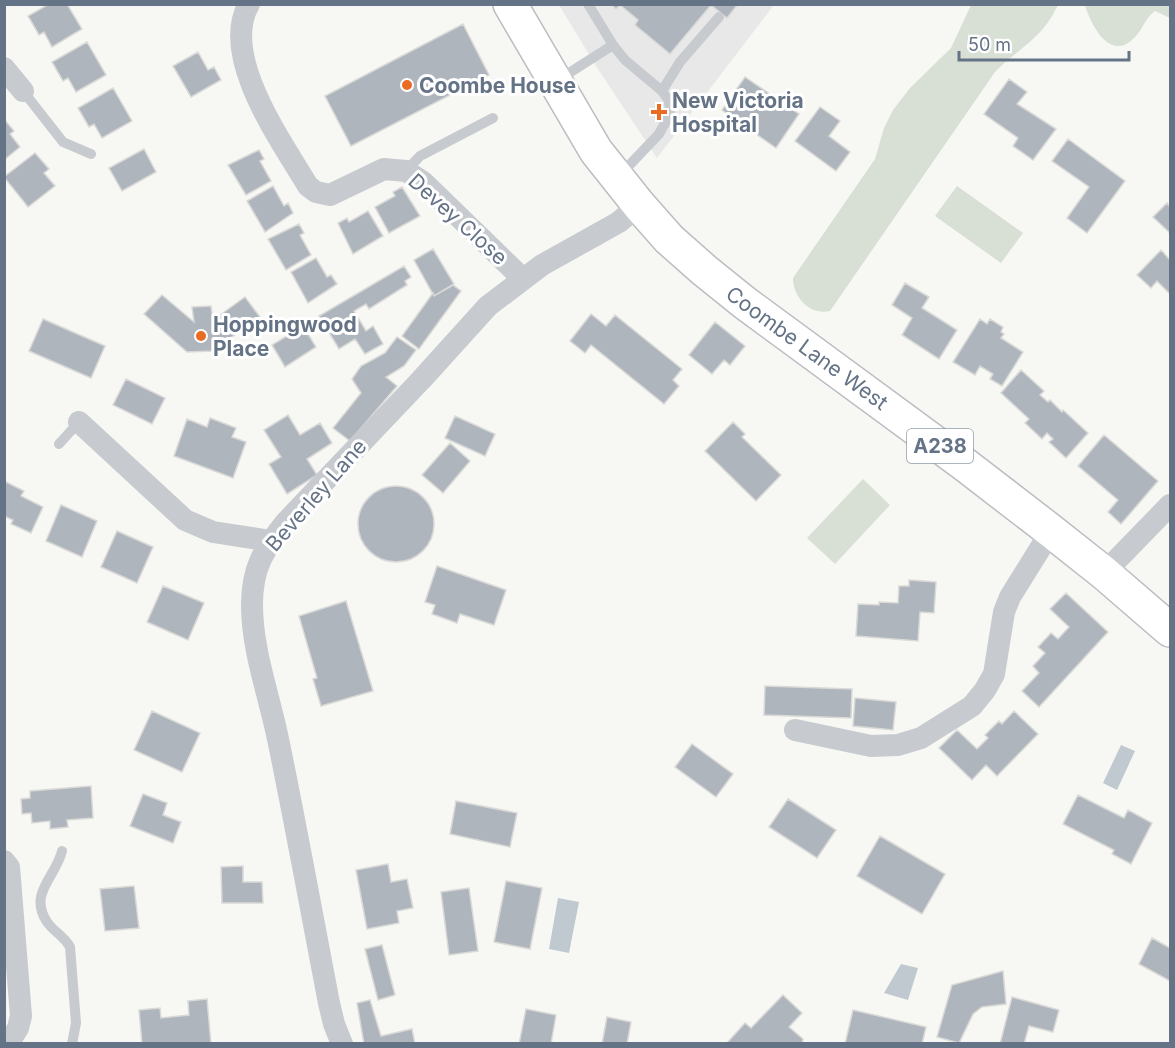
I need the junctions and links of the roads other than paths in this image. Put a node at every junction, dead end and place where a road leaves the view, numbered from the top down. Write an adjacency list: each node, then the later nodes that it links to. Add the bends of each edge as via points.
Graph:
1 (249, 4): 12 (street, Devey Close, via 241,23 241,47 248,74 266,114 308,186 330,195 384,169)
2 (510, 4): 7 (main road, Coombe Lane West / A238)
3 (588, 4): 5 (lane)
4 (719, 17): 9 (lane, via 680,62)
5 (612, 45): 7 (lane); 9 (lane)
6 (4, 68): 8 (street)
7 (556, 81): 13 (main road, Coombe Lane West / A238, via 596,151)
8 (23, 91): 11 (lane, via 63,142)
9 (662, 91): 13 (lane, via 669,101 670,114 659,134)
10 (494, 118): 12 (lane, via 420,156)
11 (91, 154)
12 (406, 171): 15 (street, Devey Close, via 423,182)
13 (617, 178): 14 (main road, Coombe Lane West / A238)
14 (639, 206): 15 (street, Beverley Lane); 19 (main road, Coombe Lane West / A238, via 669,239 745,303)
15 (524, 279): 20 (street, Beverley Lane, via 488,306)
16 (79, 422): 17 (lane); 20 (street, via 184,520 213,532)
17 (59, 444)
18 (1170, 505): 21 (street)
19 (1051, 531): 21 (main road, Coombe Lane West / A238); 23 (street, via 1010,597 994,674 972,706 921,738 898,745 871,746)
20 (272, 541): 28 (street, Beverley Lane, via 257,566 252,605 257,652 295,820 329,1003)
21 (1104, 573): 22 (main road, Coombe Lane West / A238)
22 (1170, 630)
23 (795, 730)
24 (62, 851): 27 (lane, via 40,897 47,923 70,947 76,1023)
25 (4, 861): 26 (street, via 9,867 21,1016)
26 (8, 1044)
27 (72, 1044)
28 (342, 1044)

